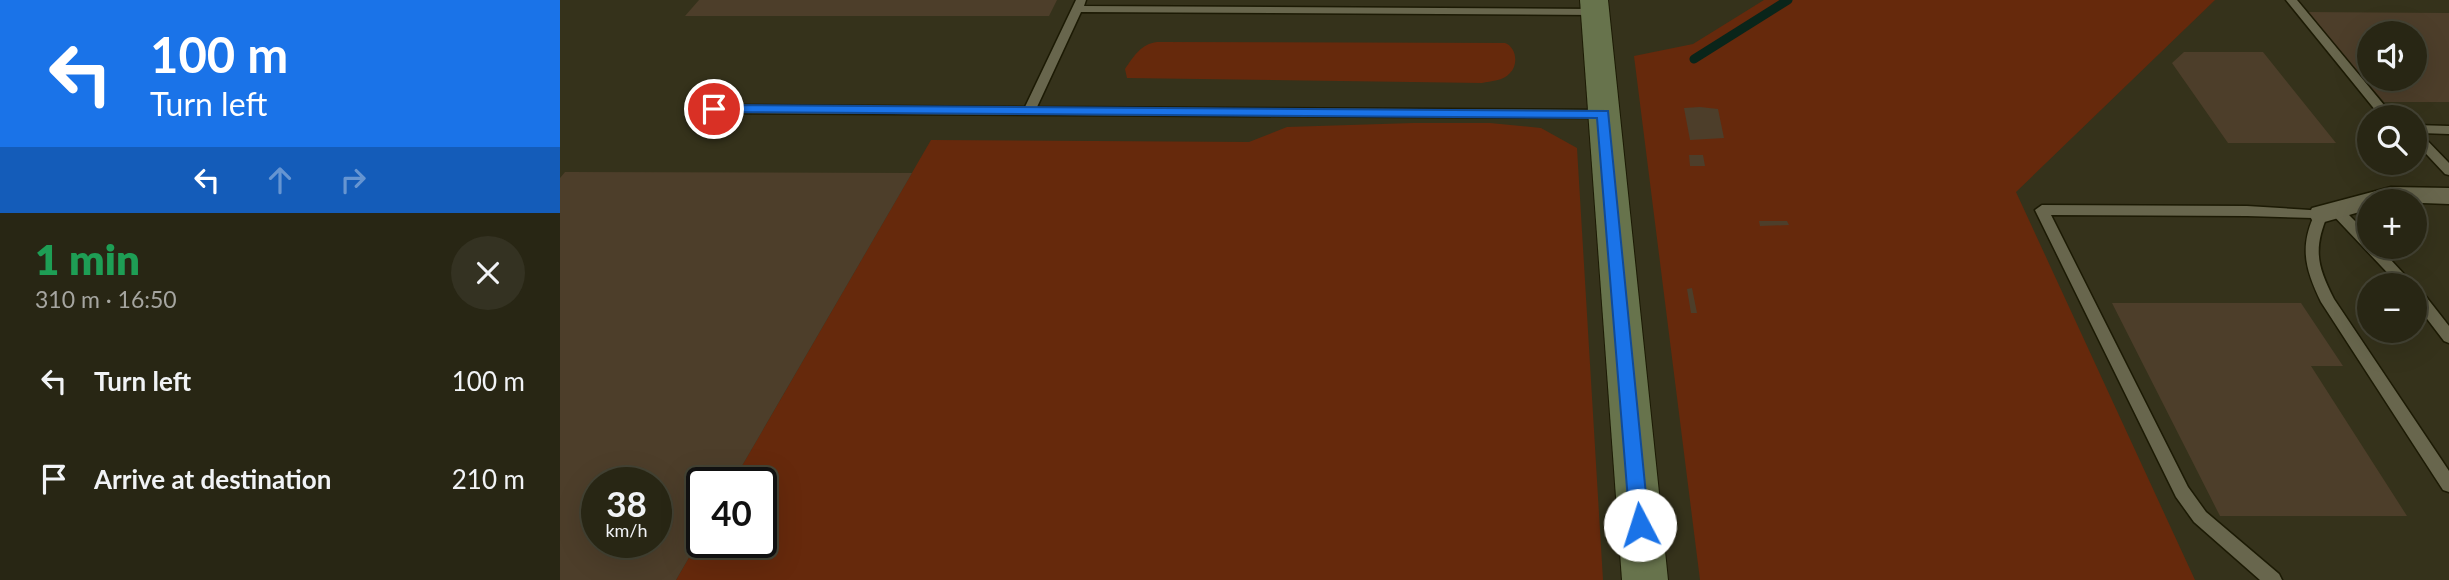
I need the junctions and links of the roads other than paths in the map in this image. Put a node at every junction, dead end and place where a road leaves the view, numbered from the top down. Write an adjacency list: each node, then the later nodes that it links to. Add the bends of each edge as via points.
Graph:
1 (2291, 0): 4 (lane)
2 (1079, 4): 3 (lane); 6 (lane)
3 (1594, 6): 7 (street)
4 (2378, 105)
5 (714, 109): 6 (lane)
6 (1029, 111): 7 (lane)
7 (1604, 114): 20 (street)
8 (2427, 129): 9 (lane)
9 (2449, 130)
10 (2427, 148): 11 (lane)
11 (2449, 171)
12 (2449, 196): 13 (street, via 2391,195)
13 (2328, 212): 14 (lane); 19 (lane, via 2310,238 2318,281); 21 (lane, via 2042,210 2182,492 2200,517)
14 (2357, 235)
15 (2382, 259): 16 (lane)
16 (2396, 273)
17 (2427, 309): 18 (lane)
18 (2449, 337)
19 (2449, 485)
20 (1645, 580)
21 (2273, 580)

